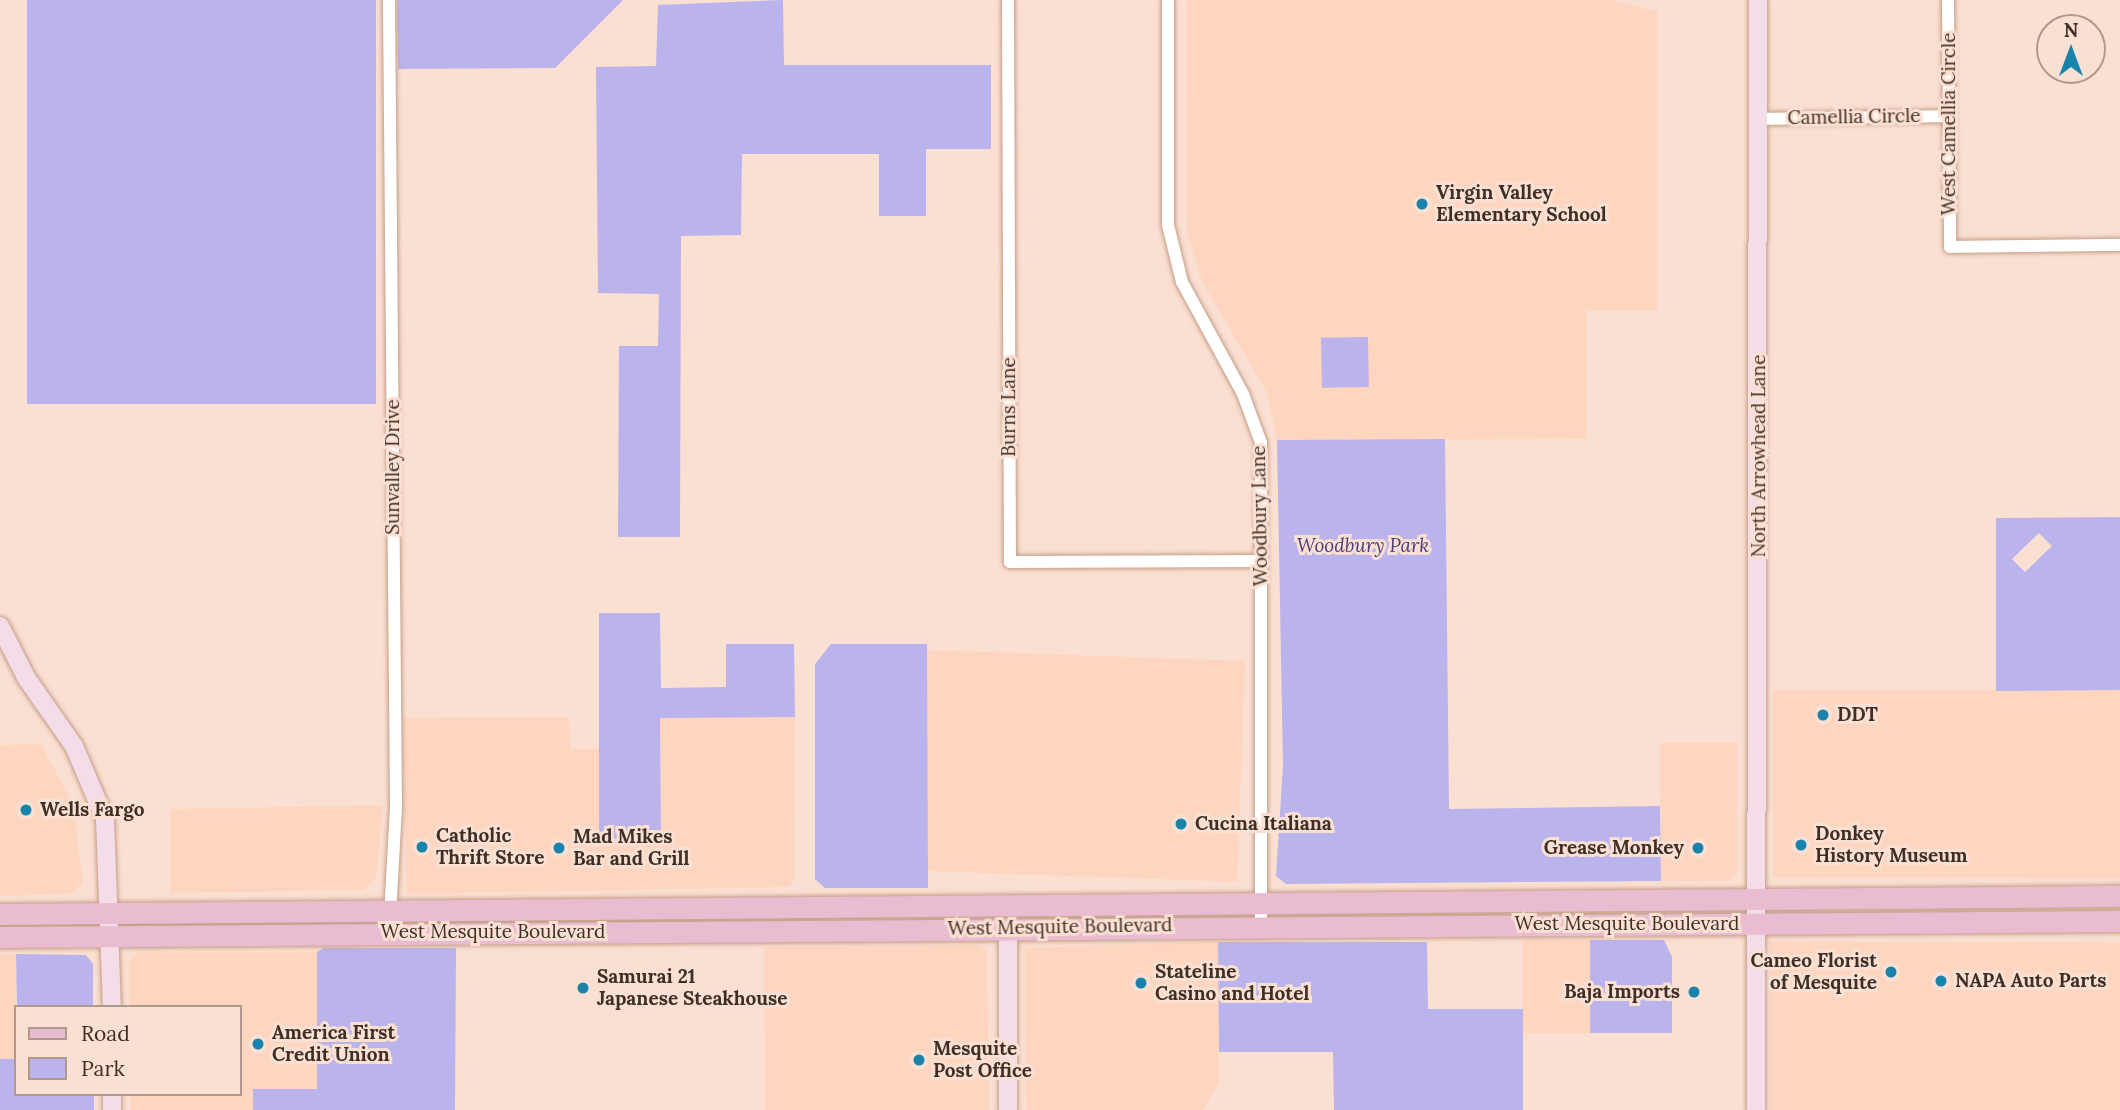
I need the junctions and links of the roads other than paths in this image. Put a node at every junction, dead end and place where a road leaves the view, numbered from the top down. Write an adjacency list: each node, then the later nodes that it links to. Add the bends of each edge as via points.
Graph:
1 (389, 0): 15 (street, Sunvalley Drive, via 396,807)
2 (1008, 0): 9 (street, Burns Lane, via 1010,562)
3 (1168, 0): 9 (street, Woodbury Lane, via 1168,225 1182,282 1244,394 1261,443)
4 (1758, 0): 7 (street, North Arrowhead Lane)
5 (1948, 0): 6 (street, West Camellia Circle)
6 (1949, 116): 7 (street, Camellia Circle); 8 (street, West Camellia Circle, via 1950,247)
7 (1759, 119): 16 (street, North Arrowhead Lane)
8 (2120, 245)
9 (1261, 561): 12 (street, Woodbury Lane)
10 (0, 626): 19 (street, via 95,785 105,819)
11 (2120, 896): 16 (main road, West Mesquite Boulevard)
12 (1261, 902): 13 (main road, West Mesquite Boulevard); 16 (main road, West Mesquite Boulevard); 20 (street, Woodbury Lane)
13 (1007, 904): 14 (main road, West Mesquite Boulevard); 21 (main road)
14 (524, 908): 15 (main road, West Mesquite Boulevard); 22 (main road)
15 (388, 909): 19 (main road, West Mesquite Boulevard); 23 (street, Sunvalley Drive)
16 (1755, 911): 18 (main road, West Mesquite Boulevard); 20 (main road, West Mesquite Boulevard); 27 (street, North Arrowhead Lane)
17 (0, 914): 19 (main road, West Mesquite Boulevard)
18 (2120, 921)
19 (111, 923): 23 (main road, West Mesquite Boulevard); 24 (main road, West Mesquite Boulevard); 25 (street)
20 (1261, 926): 21 (main road, West Mesquite Boulevard)
21 (1008, 928): 22 (main road, West Mesquite Boulevard); 26 (street)
22 (524, 931): 23 (main road, West Mesquite Boulevard)
23 (389, 933)
24 (0, 937)
25 (112, 1005)
26 (1008, 1110)
27 (1756, 1110)

